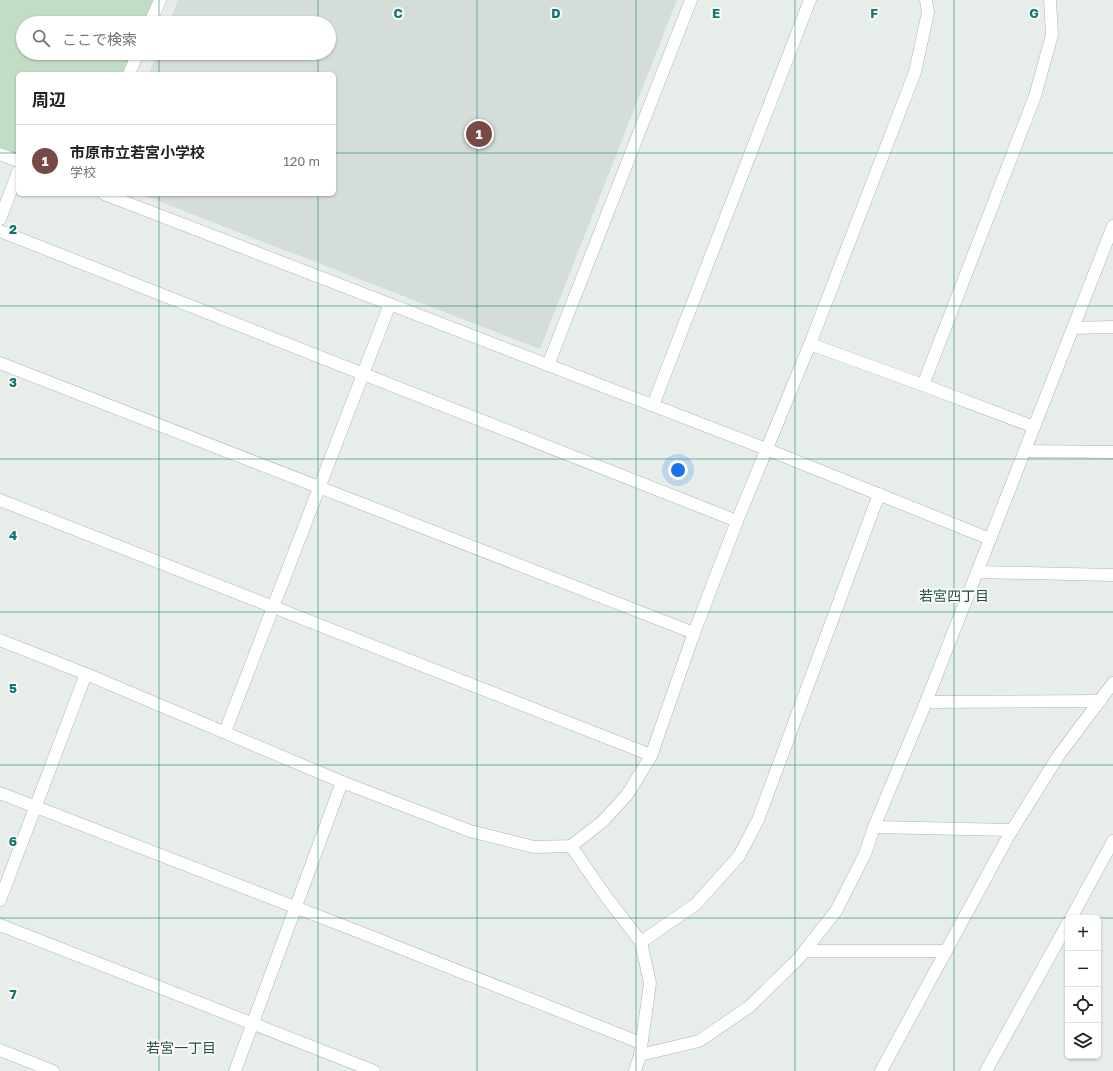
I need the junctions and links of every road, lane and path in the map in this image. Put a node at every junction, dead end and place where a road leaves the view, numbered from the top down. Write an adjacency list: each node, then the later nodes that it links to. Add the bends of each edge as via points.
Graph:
1 (160, 0): 6 (street)
2 (691, 0): 21 (street)
3 (810, 0): 24 (street)
4 (926, 0): 19 (street, via 928,12 915,72)
5 (1050, 0): 23 (street, via 1052,35 1036,96)
6 (153, 16)
7 (135, 60): 8 (street)
8 (130, 72)
9 (0, 154): 10 (street)
10 (16, 160)
11 (16, 177): 13 (street)
12 (109, 196): 16 (street)
13 (0, 219)
14 (1113, 226): 18 (street)
15 (0, 231): 22 (street)
16 (390, 304): 21 (street); 22 (street)
17 (1113, 327): 18 (street)
18 (1073, 328): 25 (street)
19 (810, 344): 23 (street); 26 (street)
20 (0, 364): 29 (street)
21 (548, 365): 24 (street)
22 (363, 374): 29 (street); 32 (street)
23 (923, 385): 25 (street)
24 (652, 405): 26 (street)
25 (1034, 427): 27 (street)
26 (766, 449): 30 (street); 32 (street)
27 (1024, 451): 28 (street); 33 (street)
28 (1113, 452)
29 (319, 488): 36 (street); 37 (street)
30 (879, 494): 33 (street); 57 (street, via 758,820 739,856 696,904)
31 (0, 500): 36 (street)
32 (737, 521): 37 (street)
33 (990, 539): 34 (street)
34 (977, 572): 35 (street); 42 (street)
35 (1113, 575)
36 (273, 607): 43 (street); 44 (street)
37 (694, 633): 44 (street)
38 (0, 640): 39 (street)
39 (86, 674): 43 (street); 47 (street)
40 (1113, 683): 41 (street)
41 (1100, 700): 42 (street); 49 (street, via 1059,755)
42 (926, 702): 48 (street)
43 (225, 732): 45 (street)
44 (651, 756): 50 (street, via 627,795 602,822)
45 (342, 782): 50 (street, via 470,831 534,847); 53 (street)
46 (0, 793): 47 (street)
47 (35, 807): 52 (street); 53 (street)
48 (874, 827): 49 (street); 58 (street, via 865,854 836,911)
49 (1012, 830): 59 (street)
50 (571, 846): 57 (street)
51 (1111, 847): 54 (street)
52 (0, 900)
53 (296, 908): 60 (street); 61 (street)
54 (1073, 915)
55 (0, 925): 60 (street)
56 (1065, 928): 68 (street)
57 (641, 942): 61 (street, via 650,983)
58 (805, 951): 59 (street); 61 (street, via 749,1007 699,1041)
59 (946, 951): 67 (street)
60 (252, 1024): 64 (street); 65 (street)
61 (640, 1049): 66 (street)
62 (0, 1050): 63 (street)
63 (53, 1071)
64 (235, 1071)
65 (374, 1071)
66 (635, 1071)
67 (881, 1071)
68 (986, 1071)

